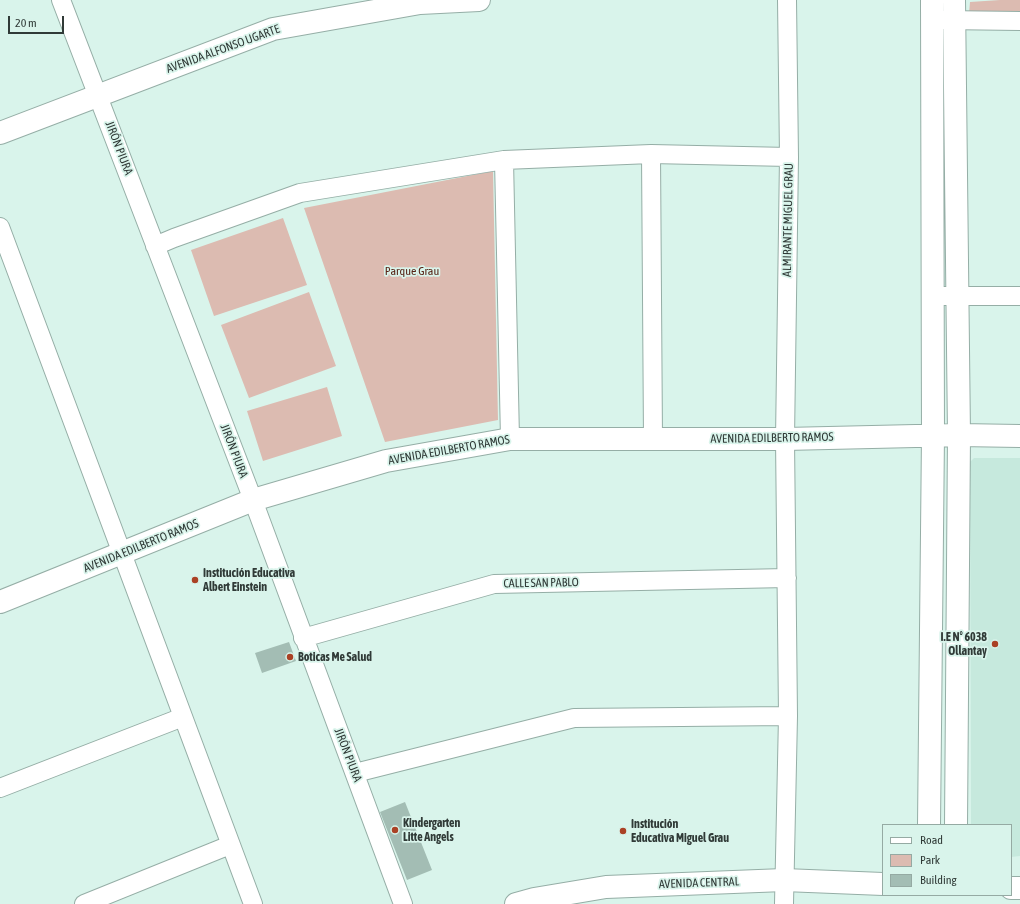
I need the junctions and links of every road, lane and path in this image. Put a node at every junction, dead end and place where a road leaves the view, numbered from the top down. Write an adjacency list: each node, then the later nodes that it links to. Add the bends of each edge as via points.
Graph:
1 (61, 0): 6 (street, JIRÓN PIURA)
2 (479, 0): 6 (street, AVENIDA ALFONSO UGARTE, via 420,3 273,29)
3 (788, 0): 9 (street, ALMIRANTE MIGUEL GRAU)
4 (943, 10): 5 (street); 13 (street); 15 (street)
5 (1020, 21)
6 (98, 94): 7 (street, AVENIDA ALFONSO UGARTE); 12 (street, JIRÓN PIURA)
7 (0, 132)
8 (651, 154): 9 (street); 10 (street); 20 (street)
9 (789, 157): 21 (street, ALMIRANTE MIGUEL GRAU)
10 (504, 160): 12 (street, via 300,193); 19 (street)
11 (0, 227): 23 (street)
12 (155, 246): 22 (street, JIRÓN PIURA)
13 (933, 296): 15 (street); 16 (street)
14 (1020, 296): 15 (street)
15 (958, 297): 17 (street)
16 (933, 435): 17 (street, AVENIDA EDILBERTO RAMOS); 21 (street, AVENIDA EDILBERTO RAMOS); 27 (street)
17 (959, 435): 18 (street, AVENIDA EDILBERTO RAMOS); 28 (street)
18 (1020, 436)
19 (510, 439): 20 (street, AVENIDA EDILBERTO RAMOS); 22 (street, AVENIDA EDILBERTO RAMOS, via 386,461)
20 (652, 439): 21 (street, AVENIDA EDILBERTO RAMOS)
21 (785, 439): 24 (street, ALMIRANTE MIGUEL GRAU)
22 (253, 500): 23 (street, AVENIDA EDILBERTO RAMOS); 26 (street, JIRÓN PIURA)
23 (122, 554): 25 (street, AVENIDA EDILBERTO RAMOS); 30 (street)
24 (787, 578): 26 (street, CALLE SAN PABLO, via 494,584); 29 (street, ALMIRANTE MIGUEL GRAU)
25 (0, 602)
26 (303, 638): 31 (street, JIRÓN PIURA)
27 (931, 643): 28 (street); 33 (street)
28 (957, 645): 34 (street)
29 (788, 716): 31 (street, via 574,718); 36 (street, ALMIRANTE MIGUEL GRAU)
30 (183, 717): 32 (street); 35 (street)
31 (355, 773): 40 (street, JIRÓN PIURA)
32 (0, 788)
33 (929, 824)
34 (956, 824)
35 (230, 845): 38 (street); 39 (street)
36 (784, 880): 37 (street, AVENIDA CENTRAL); 41 (street, AVENIDA CENTRAL, via 606,887); 42 (street, ALMIRANTE MIGUEL GRAU)
37 (882, 884)
38 (84, 904)
39 (253, 904)
40 (403, 904)
41 (516, 904)
42 (784, 904)

